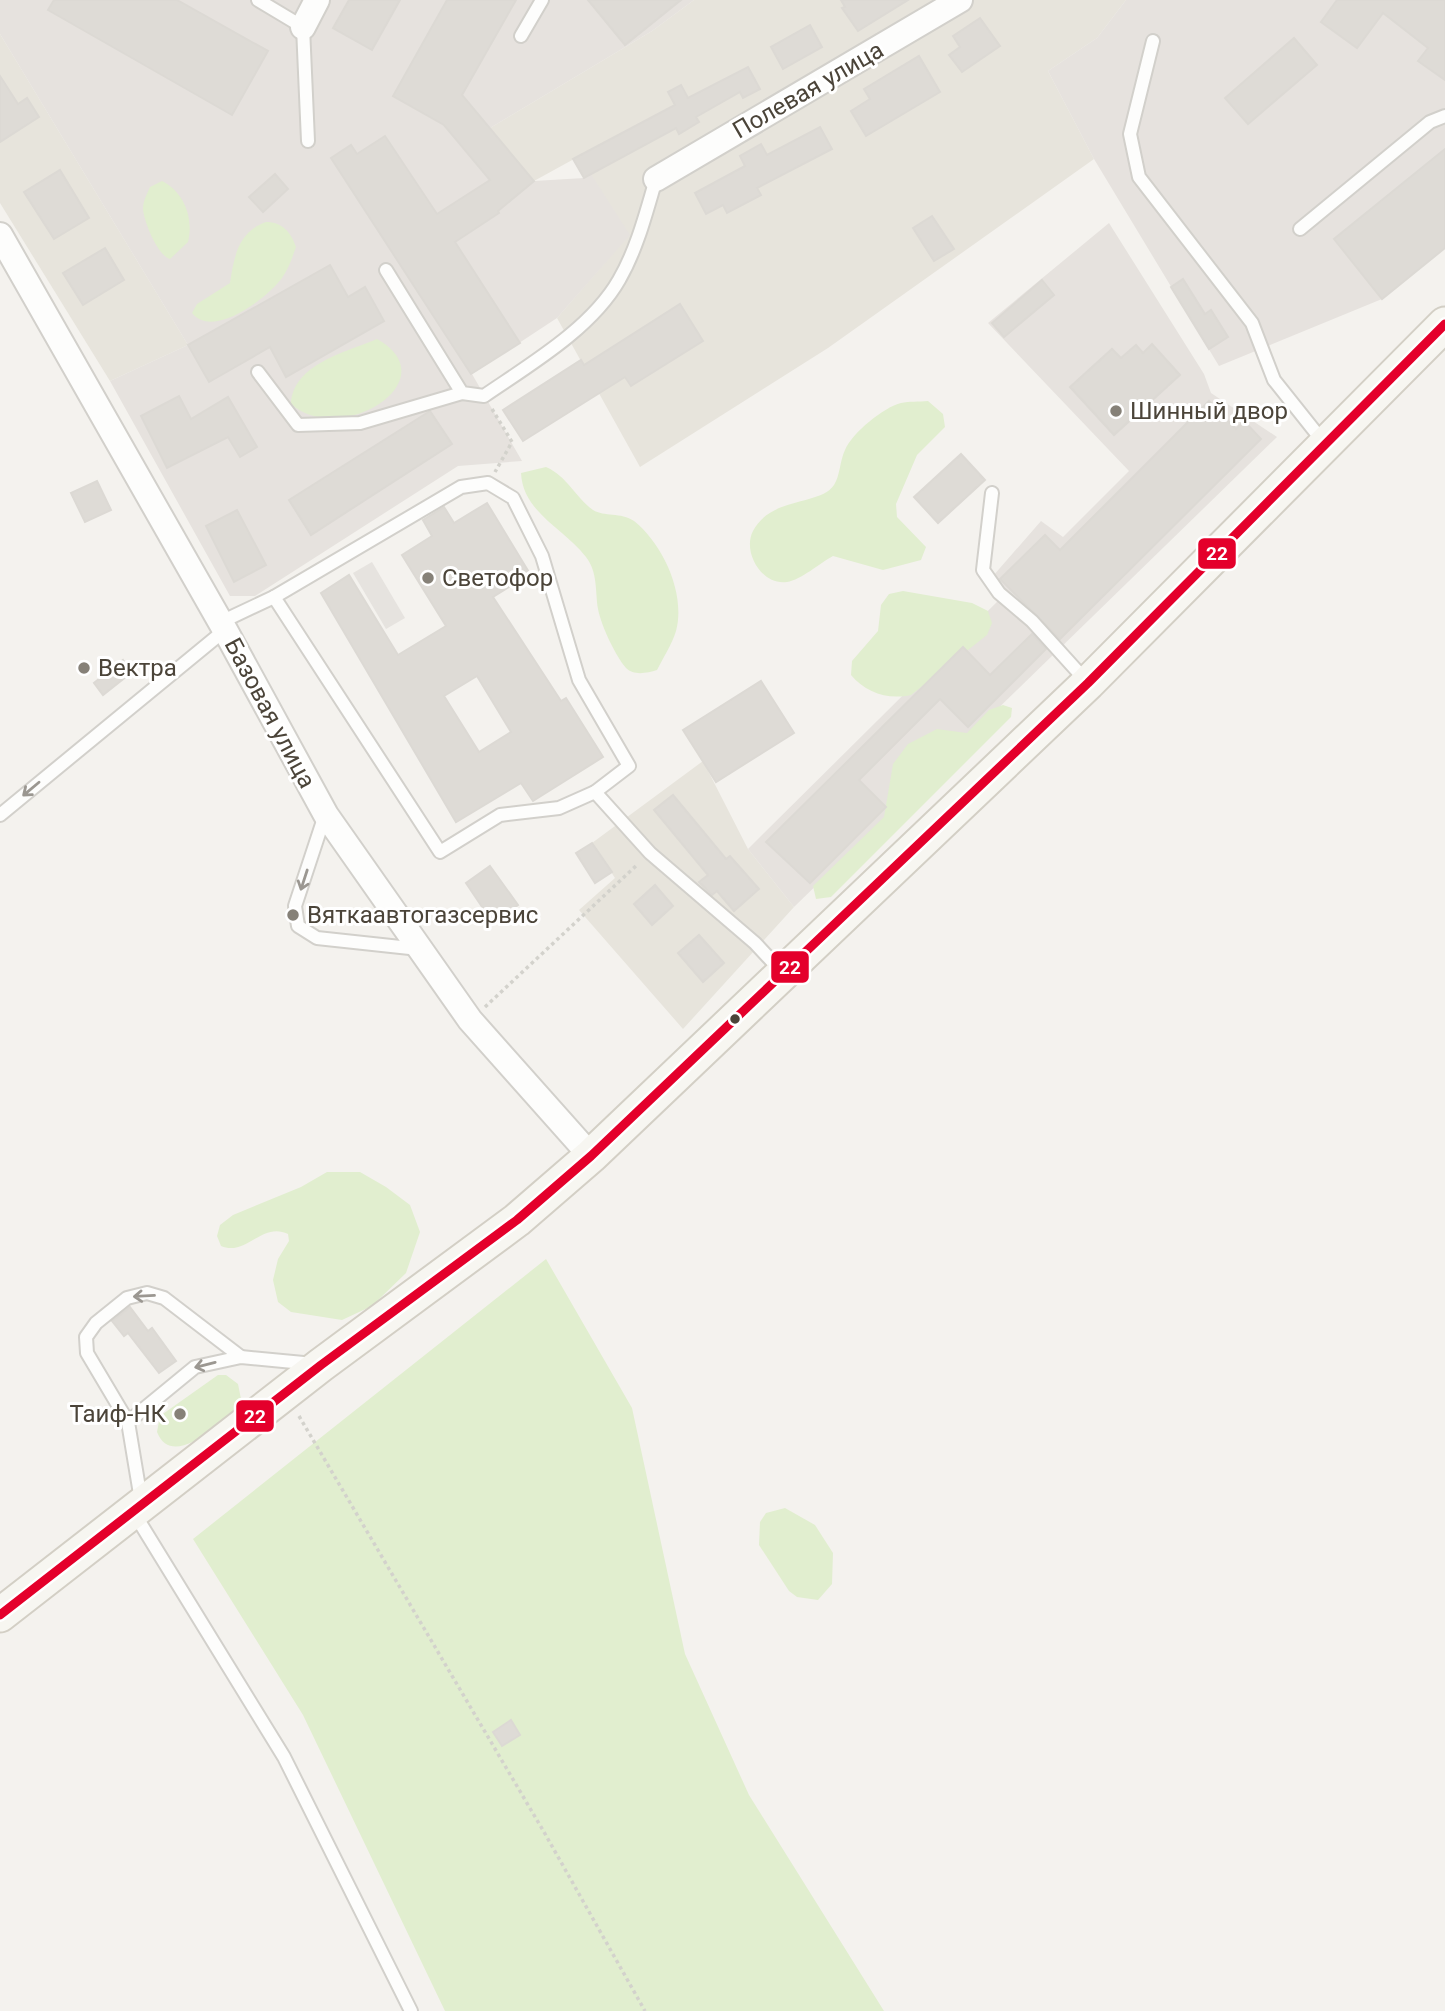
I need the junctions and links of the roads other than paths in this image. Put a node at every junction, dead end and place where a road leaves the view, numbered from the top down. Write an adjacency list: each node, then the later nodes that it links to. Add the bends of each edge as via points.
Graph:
1 (258, 0): 5 (lane)
2 (317, 0): 5 (street)
3 (542, 0): 6 (lane)
4 (960, 0): 10 (street, Полевая улица)
5 (303, 27): 9 (lane)
6 (522, 36)
7 (1153, 41): 17 (lane, via 1130,134 1139,177 1252,323 1274,380)
8 (1445, 117): 11 (lane, via 1430,122)
9 (308, 141)
10 (656, 178): 16 (lane, via 637,242 618,282 569,338 484,396)
11 (1300, 229)
12 (0, 235): 20 (street, Базовая улица)
13 (386, 270): 16 (lane)
14 (1445, 324): 17 (main road)
15 (258, 372): 16 (lane, via 298,425 360,423)
16 (462, 393)
17 (1325, 445): 21 (main road)
18 (992, 493): 21 (lane, via 982,569 999,593 1032,621)
19 (274, 597): 20 (lane); 22 (lane, via 440,852 500,815 559,808); 22 (lane, via 461,487 488,484 513,498 542,556 579,680 629,766)
20 (223, 626): 23 (lane, one-way to 23); 24 (street, Базовая улица)
21 (1088, 683): 26 (main road)
22 (595, 792): 26 (lane, via 650,853 755,943)
23 (0, 815)
24 (326, 815): 25 (street, Базовая улица); 25 (lane, one-way to 25, via 295,906 298,926 317,938)
25 (419, 949): 27 (street, Базовая улица, via 470,1020)
26 (782, 973): 27 (main road)
27 (591, 1156): 29 (main road, via 517,1220)
28 (241, 1357): 29 (lane); 30 (lane, one-way to 30, via 195,1367); 30 (lane, one-way to 30, via 164,1298 147,1293 127,1298 86,1337 87,1353)
29 (321, 1365): 31 (main road)
30 (128, 1422): 31 (lane)
31 (138, 1510): 32 (main road); 33 (lane, via 284,1758)
32 (0, 1615)
33 (411, 2011)

